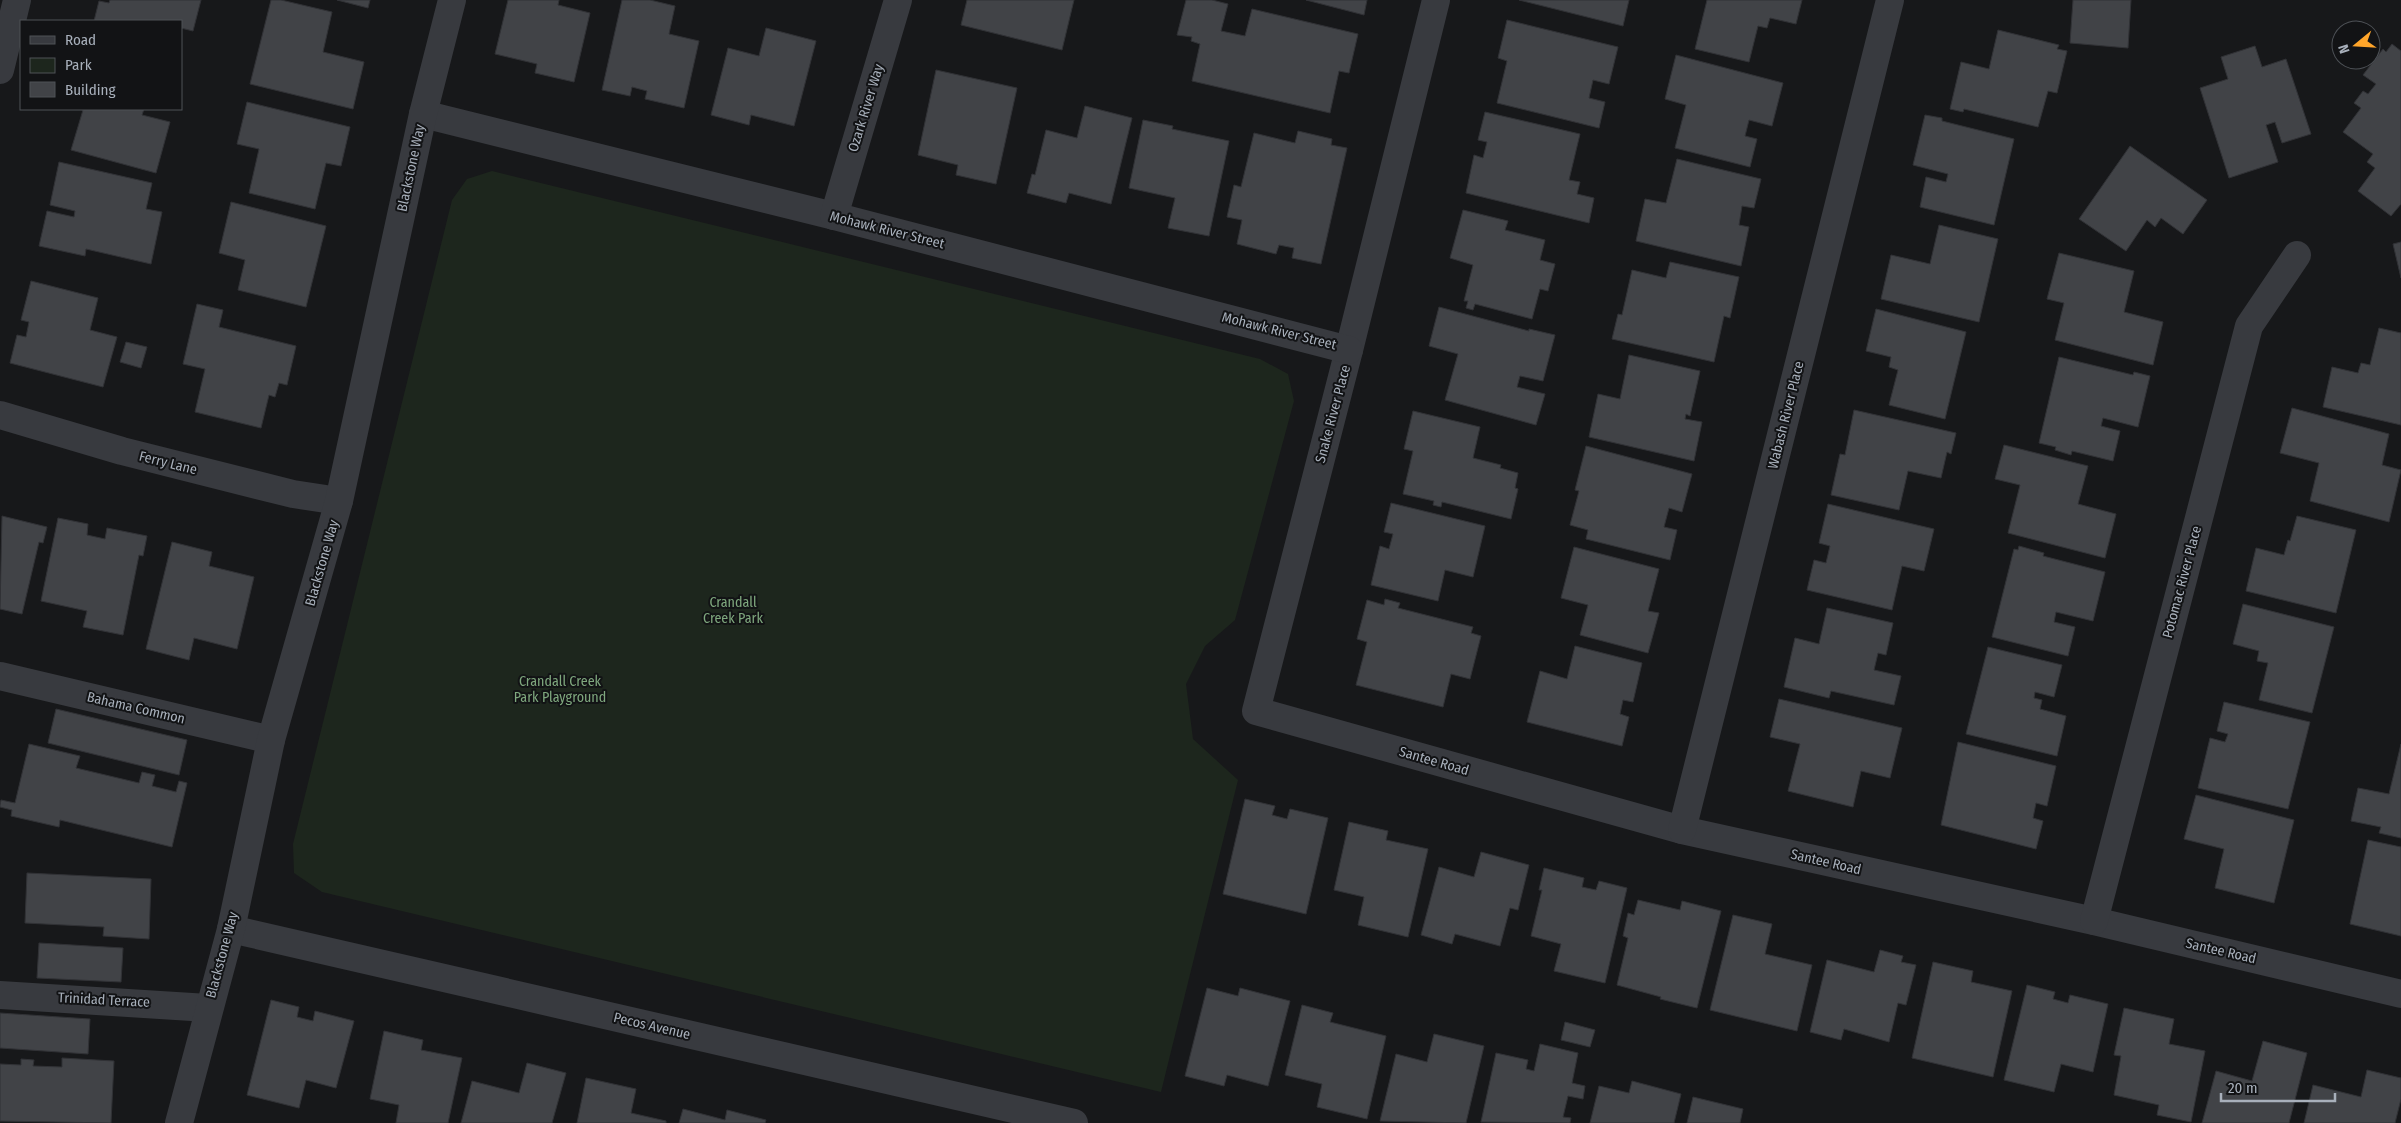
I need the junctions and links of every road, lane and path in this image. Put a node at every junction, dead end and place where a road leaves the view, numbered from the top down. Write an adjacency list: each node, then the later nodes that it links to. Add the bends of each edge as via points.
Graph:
1 (17, 0): 6 (street)
2 (452, 0): 7 (street, Blackstone Way)
3 (898, 0): 8 (street, Ozark River Way)
4 (1436, 0): 10 (street, Snake River Place)
5 (1890, 0): 16 (street, Wabash River Place)
6 (0, 70)
7 (423, 114): 8 (street, Mohawk River Street); 12 (street, Blackstone Way)
8 (834, 216): 10 (street, Mohawk River Street)
9 (2297, 255): 17 (street, Potomac River Place, via 2249,326)
10 (1349, 350): 14 (street, Snake River Place)
11 (0, 415): 12 (street, Ferry Lane, via 122,452 293,494)
12 (339, 501): 15 (street, Blackstone Way)
13 (0, 676): 15 (street, Bahama Common)
14 (1256, 711): 16 (street, Santee Road)
15 (271, 740): 18 (street, Blackstone Way)
16 (1682, 830): 17 (street, Santee Road)
17 (2094, 921): 20 (street, Santee Road)
18 (231, 929): 21 (street, Blackstone Way); 22 (street, Pecos Avenue)
19 (0, 994): 21 (street, Trinidad Terrace)
20 (2401, 994)
21 (208, 1008): 23 (street, Blackstone Way)
22 (1042, 1120): 24 (street, Pecos Avenue)
23 (179, 1123)
24 (1074, 1123)

